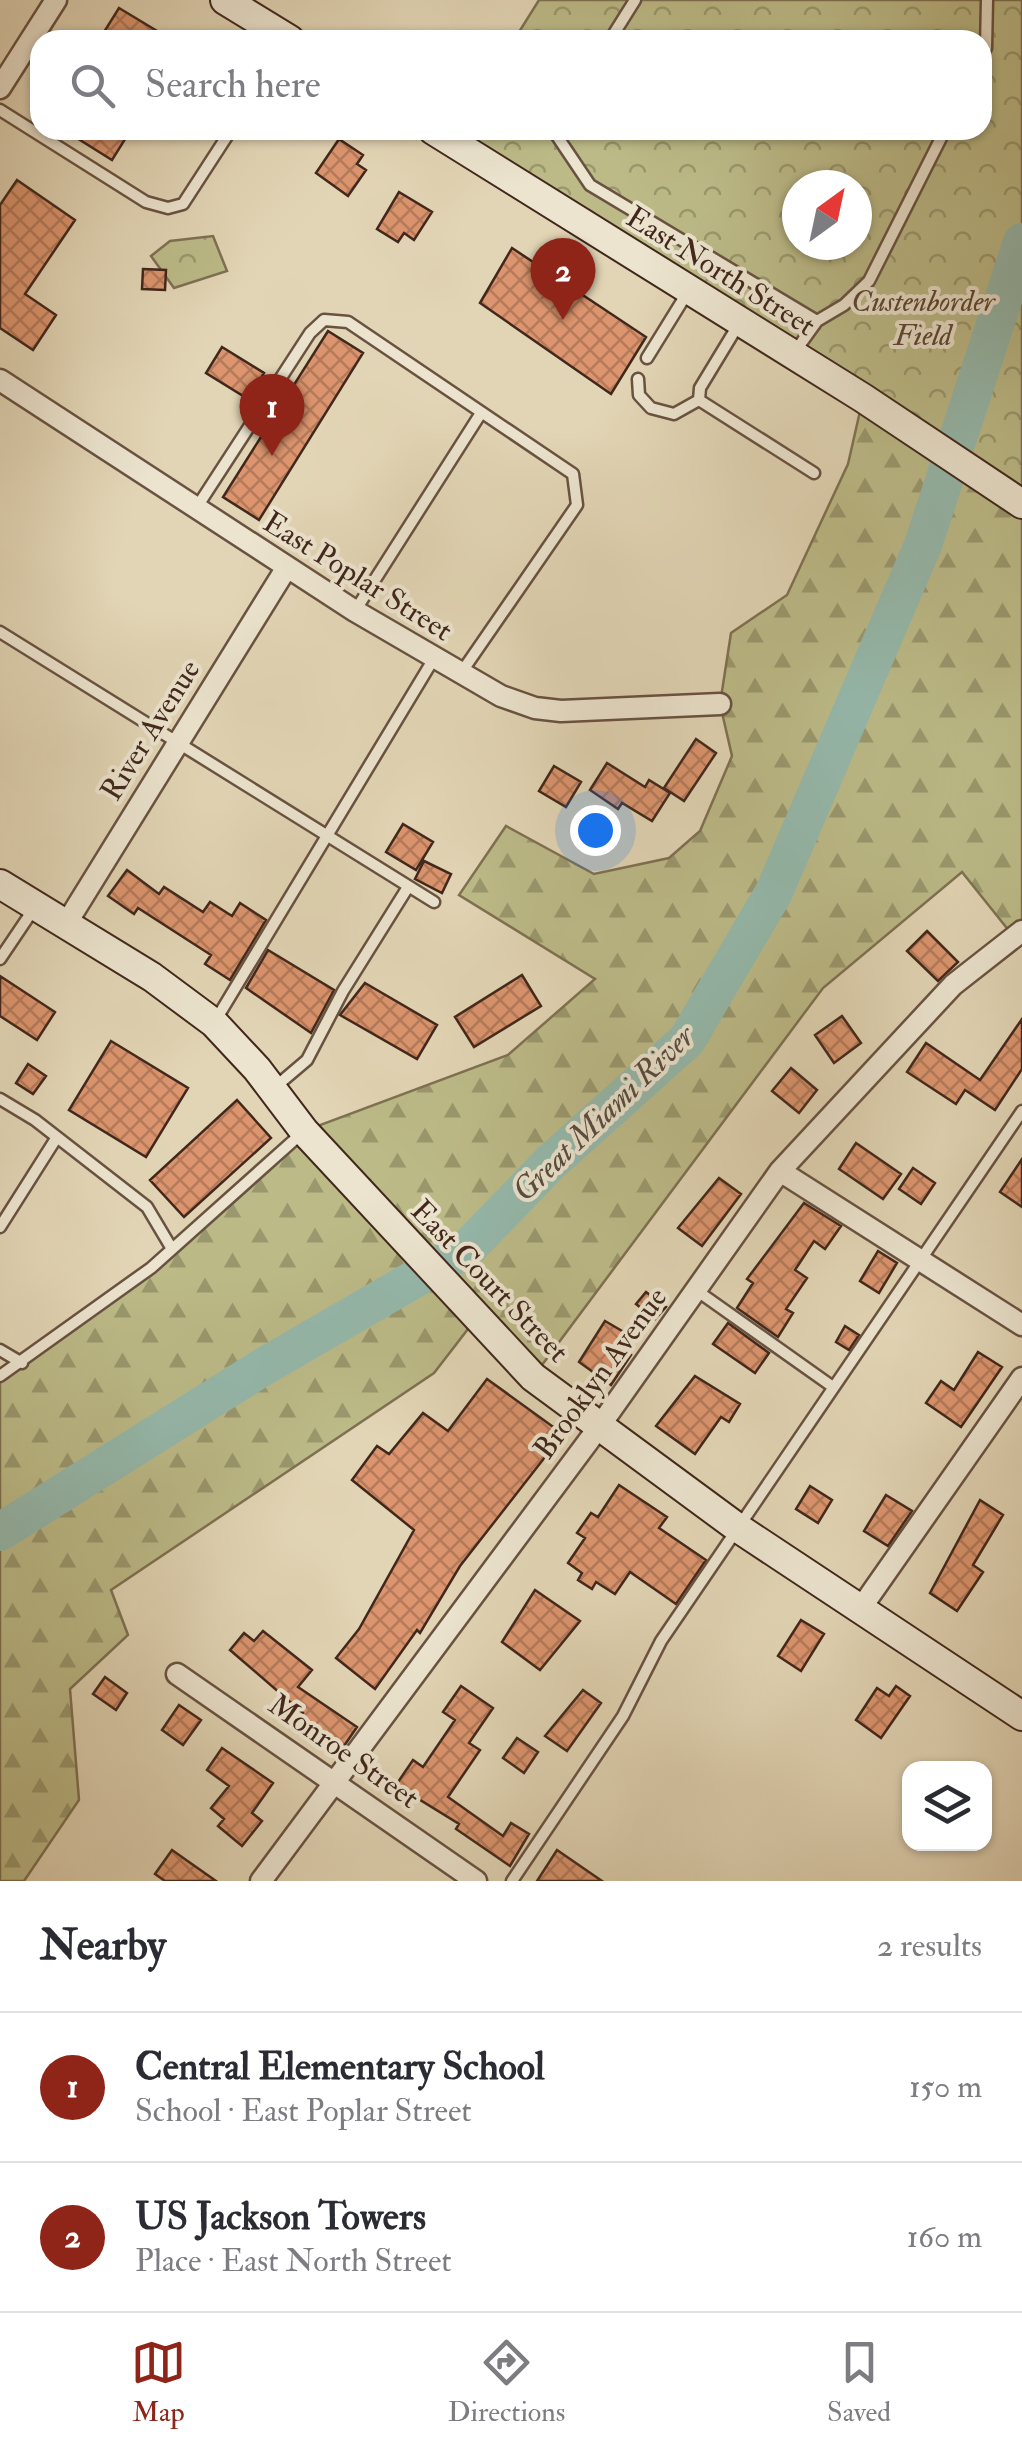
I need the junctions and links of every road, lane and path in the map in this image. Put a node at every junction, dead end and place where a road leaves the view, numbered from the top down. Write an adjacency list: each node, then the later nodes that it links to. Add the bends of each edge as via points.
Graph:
1 (56, 0): 5 (street)
2 (226, 0): 6 (main road)
3 (635, 0): 7 (lane)
4 (987, 0): 8 (lane)
5 (37, 30)
6 (273, 30)
7 (616, 30)
8 (986, 30)
9 (30, 41): 10 (street)
10 (0, 88)
11 (0, 110): 12 (lane)
12 (30, 129)
13 (48, 140): 14 (lane, via 146,202 168,208 182,204)
14 (225, 140)
15 (449, 140): 18 (main road, East North Street)
16 (560, 140): 20 (lane, via 590,184)
17 (940, 140): 20 (lane, via 869,281)
18 (690, 289): 19 (main road, East North Street); 22 (lane)
19 (741, 321): 21 (main road, East North Street); 25 (lane)
20 (818, 322): 21 (lane)
21 (794, 354): 28 (main road, East North Street)
22 (647, 358)
23 (0, 380): 29 (street, East Poplar Street)
24 (638, 380): 25 (lane, via 639,396 651,408 674,414)
25 (699, 400): 27 (lane)
26 (481, 412): 29 (lane, via 348,322 324,320); 31 (lane); 34 (lane, via 572,474 577,505)
27 (814, 473)
28 (1022, 504)
29 (196, 508): 30 (street, East Poplar Street)
30 (288, 568): 31 (street, East Poplar Street); 36 (street, River Avenue)
31 (355, 611): 33 (street, East Poplar Street)
32 (0, 632): 36 (lane)
33 (434, 660): 34 (street, East Poplar Street); 37 (lane)
34 (459, 675): 35 (street, East Poplar Street, via 534,708)
35 (720, 704)
36 (176, 743): 37 (lane); 42 (street, River Avenue)
37 (326, 837): 39 (lane); 45 (lane)
38 (0, 884): 41 (main road, East Court Street)
39 (408, 887): 40 (lane); 46 (lane, via 307,1060)
40 (434, 902)
41 (35, 906): 42 (main road, East Court Street); 44 (lane)
42 (66, 924): 45 (main road, East Court Street)
43 (1022, 931): 51 (street, Brooklyn Avenue, via 952,986)
44 (0, 958)
45 (214, 1023): 46 (main road, East Court Street)
46 (272, 1089): 49 (main road, East Court Street)
47 (0, 1099): 50 (lane)
48 (1022, 1111): 54 (lane)
49 (304, 1131): 53 (lane); 62 (main road, East Court Street, via 476,1320 533,1376)
50 (57, 1137): 52 (lane); 53 (lane, via 148,1207)
51 (780, 1171): 54 (street); 55 (street, Brooklyn Avenue)
52 (0, 1226)
53 (172, 1248): 58 (lane)
54 (919, 1259): 56 (street); 61 (lane)
55 (696, 1290): 61 (lane); 62 (street, Brooklyn Avenue)
56 (1022, 1325)
57 (0, 1350): 58 (lane)
58 (22, 1364): 59 (lane)
59 (0, 1376)
60 (1022, 1378): 64 (street)
61 (833, 1387): 63 (lane)
62 (599, 1426): 63 (main road, East Court Street); 67 (street, Brooklyn Avenue)
63 (738, 1528): 64 (main road, East Court Street); 70 (lane)
64 (861, 1608): 66 (main road, East Court Street)
65 (177, 1674): 67 (street, Monroe Street)
66 (1022, 1716)
67 (337, 1781): 68 (street, Brooklyn Avenue); 69 (street, Monroe Street)
68 (261, 1881)
69 (476, 1881)
70 (512, 1881)

